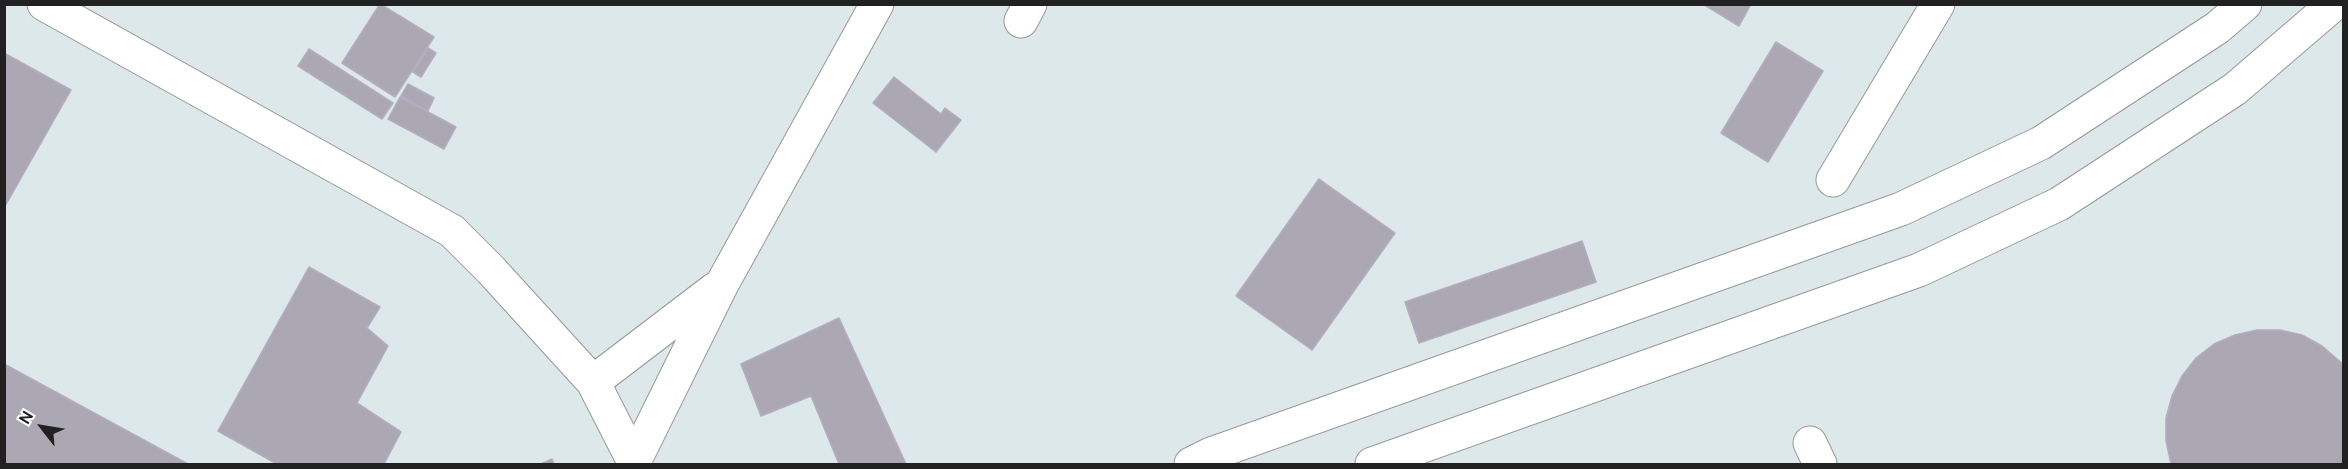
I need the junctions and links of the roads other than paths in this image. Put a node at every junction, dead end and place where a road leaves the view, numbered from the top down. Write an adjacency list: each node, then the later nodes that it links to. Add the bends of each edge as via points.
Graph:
1 (877, 4): 7 (lane)
2 (1938, 4): 6 (lane)
3 (2245, 4): 10 (lane, via 2217,28 2041,143 1901,209 1234,446)
4 (2334, 4): 11 (lane, via 2235,89 2059,204 1919,270)
5 (61, 9): 8 (lane, via 452,231)
6 (1833, 180)
7 (722, 284): 8 (lane); 9 (lane)
8 (593, 382): 9 (lane)
9 (634, 463)
10 (1191, 465)
11 (1372, 465)

